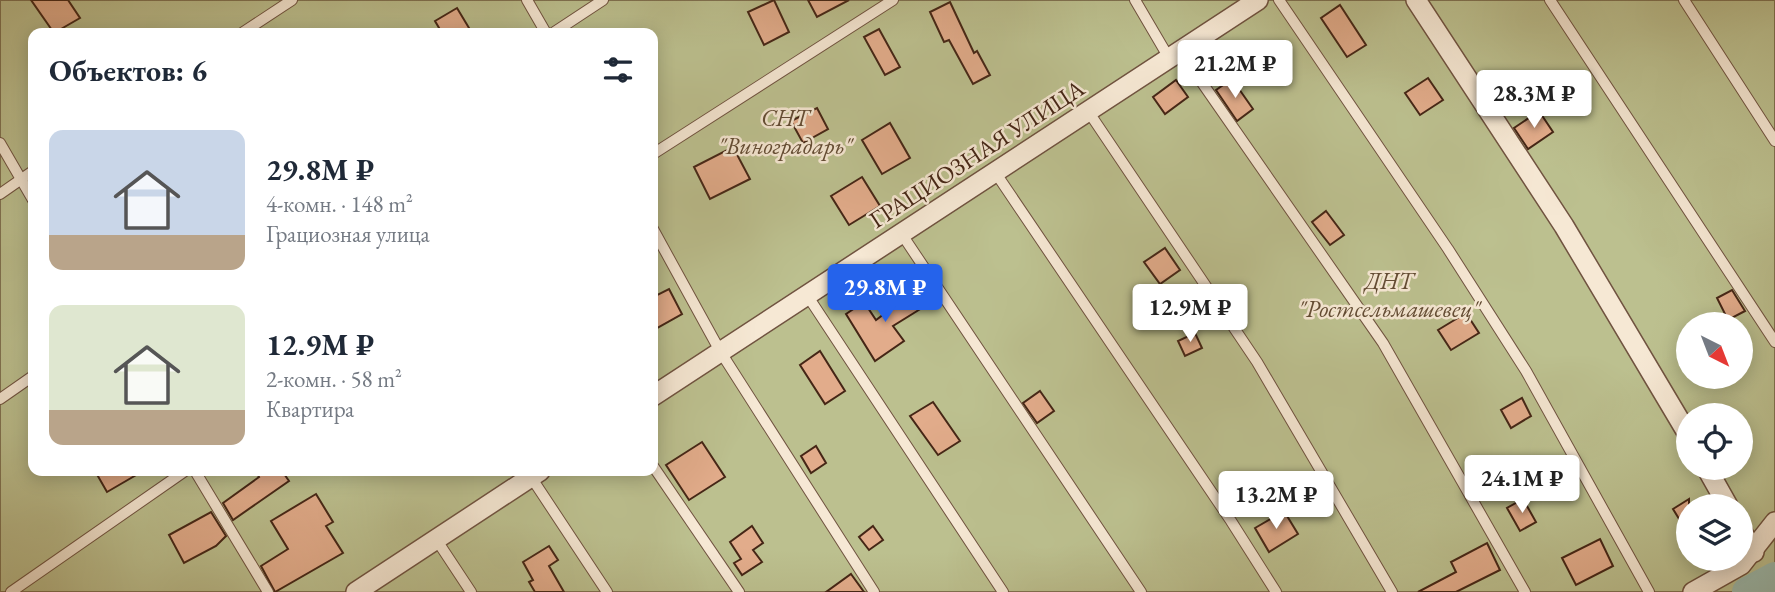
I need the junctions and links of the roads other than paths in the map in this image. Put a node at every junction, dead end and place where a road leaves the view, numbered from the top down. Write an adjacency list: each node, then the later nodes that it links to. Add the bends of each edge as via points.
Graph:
1 (292, 0): 11 (lane)
2 (527, 0): 12 (lane)
3 (603, 0): 13 (lane)
4 (893, 0): 18 (lane)
5 (1135, 0): 14 (lane)
6 (1258, 0): 14 (street, ГРАЦИОЗНАЯ УЛИЦА)
7 (1279, 0): 53 (lane, via 1526,371)
8 (1416, 0): 32 (street, via 1564,226)
9 (1550, 0): 27 (lane)
10 (1684, 0): 16 (lane)
11 (250, 28)
12 (543, 28)
13 (561, 28)
14 (1174, 55): 15 (street, ГРАЦИОЗНАЯ УЛИЦА); 52 (lane, via 1383,343)
15 (1088, 111): 19 (street, ГРАЦИОЗНАЯ УЛИЦА); 51 (lane, via 1256,362)
16 (1775, 141)
17 (0, 143): 21 (lane)
18 (658, 151)
19 (995, 172): 24 (street, ГРАЦИОЗНАЯ УЛИЦА); 50 (lane)
20 (28, 175): 21 (lane)
21 (21, 180): 22 (lane); 23 (lane)
22 (28, 192)
23 (0, 194)
24 (901, 233): 26 (street, ГРАЦИОЗНАЯ УЛИЦА); 49 (lane)
25 (658, 238): 28 (lane)
26 (807, 295): 28 (street, ГРАЦИОЗНАЯ УЛИЦА); 48 (lane)
27 (1775, 342)
28 (720, 351): 30 (street, ГРАЦИОЗНАЯ УЛИЦА); 47 (lane)
29 (28, 379): 31 (lane)
30 (658, 393)
31 (0, 399)
32 (1676, 414)
33 (658, 473): 46 (lane)
34 (178, 476): 41 (lane)
35 (198, 476): 42 (lane)
36 (532, 476): 39 (street)
37 (536, 476): 45 (lane)
38 (1775, 522): 40 (street)
39 (436, 539): 43 (street); 44 (lane)
40 (1754, 552): 54 (street, via 1741,565)
41 (11, 592)
42 (268, 592)
43 (356, 592)
44 (471, 592)
45 (607, 592)
46 (739, 592)
47 (874, 592)
48 (1003, 592)
49 (1141, 592)
50 (1276, 592)
51 (1392, 592)
52 (1525, 592)
53 (1649, 592)
54 (1693, 592)

